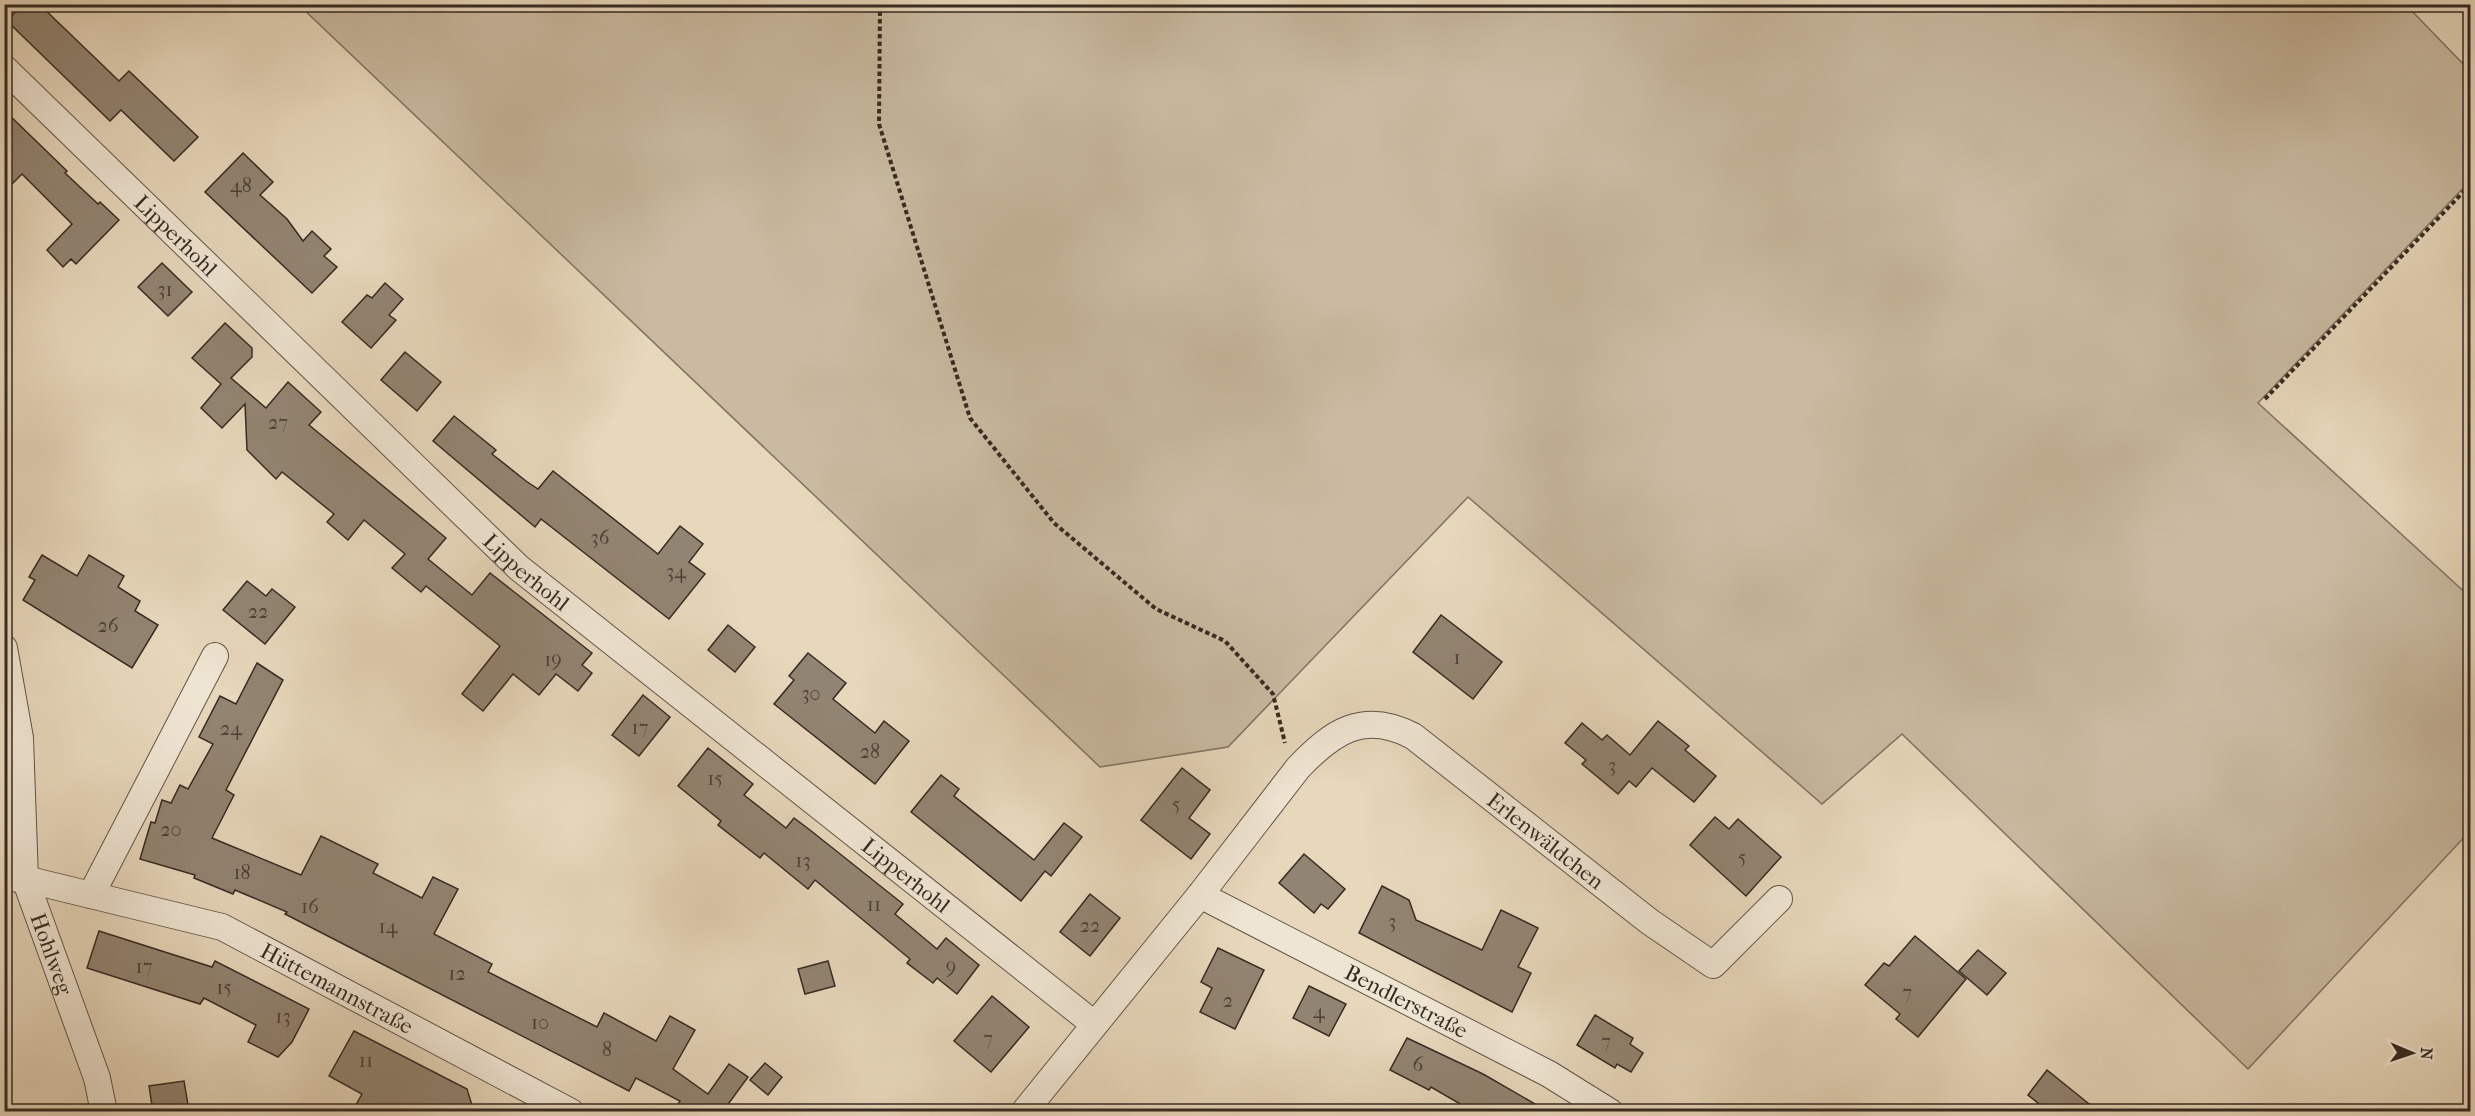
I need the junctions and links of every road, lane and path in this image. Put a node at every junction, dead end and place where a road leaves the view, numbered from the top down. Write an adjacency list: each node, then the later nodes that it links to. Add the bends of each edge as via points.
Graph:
1 (880, 4): 7 (path, via 879,124 970,418 1054,523 1156,609 1226,641 1273,694 1285,745)
2 (4, 68): 12 (street, Lipperhohl, via 519,568)
3 (2470, 185): 4 (path)
4 (2265, 399)
5 (4, 648): 8 (street, Hohlweg, via 20,738)
6 (215, 656): 9 (street)
7 (1298, 768): 10 (street); 11 (street, Erlenwäldchen, via 1316,749 1350,727 1369,724 1397,728 1413,736 1650,922 1713,964)
8 (15, 878): 9 (street, Hüttemannstraße); 13 (street, Hohlweg, via 97,1077)
9 (91, 895): 14 (street, Hüttemannstraße, via 222,927)
10 (1200, 895): 12 (street); 16 (street, Bendlerstraße, via 1549,1074)
11 (1779, 899)
12 (1094, 1024): 15 (street)
13 (104, 1112)
14 (571, 1112)
15 (1024, 1112)
16 (1610, 1112)

